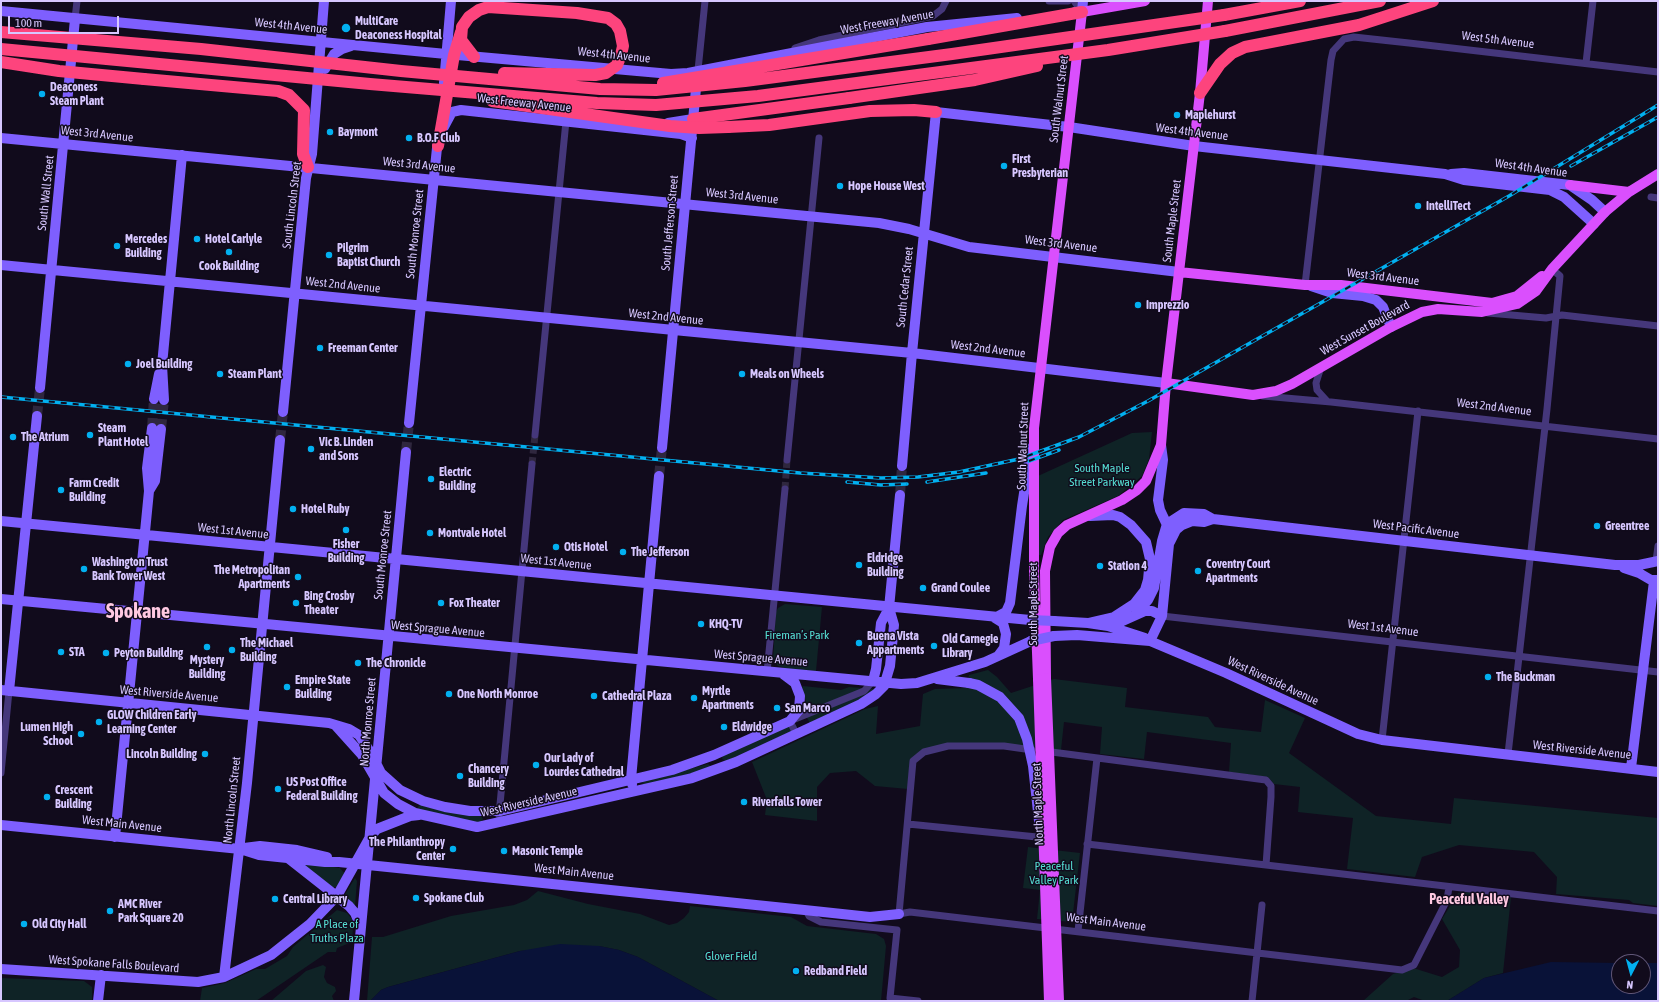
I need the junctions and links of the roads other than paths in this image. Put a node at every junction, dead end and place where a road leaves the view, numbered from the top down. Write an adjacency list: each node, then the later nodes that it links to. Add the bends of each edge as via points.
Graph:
1 (77, 1): 17 (street, South Wall Street)
2 (324, 1): 20 (main road, South Lincoln Street)
3 (451, 1): 25 (main road)
4 (705, 1): 29 (street, South Jefferson Street)
5 (946, 1): 24 (street, via 942,9 933,16 819,40)
6 (1049, 1): 7 (street)
7 (1068, 1)
8 (1074, 1): 15 (street)
9 (1145, 1): 15 (main road)
10 (1208, 1): 35 (main road, South Maple Street)
11 (1300, 1): 34 (highway, bridge, via 1224,15 967,52 715,85 656,90)
12 (1380, 1): 23 (highway, bridge, via 1225,31)
13 (1433, 1): 35 (highway, via 1359,25 1245,47 1232,53 1220,64)
14 (1593, 1): 28 (street)
15 (1083, 6): 24 (main road, West Freeway Avenue, via 927,28); 34 (highway, bridge, via 928,39 638,87); 39 (main road, South Walnut Street)
16 (1, 11): 17 (main road, West 4th Avenue)
17 (75, 18): 20 (main road, West 4th Avenue); 44 (main road, South Wall Street)
18 (462, 27): 25 (highway); 26 (highway, via 461,40); 30 (highway, bridge, via 469,17 488,7 594,15 608,18 616,24 622,38 621,55 617,65 606,73 595,75)
19 (1, 32): 30 (highway, bridge, via 201,49)
20 (320, 42): 21 (main road, West 4th Avenue); 33 (main road, South Lincoln Street)
21 (353, 45): 25 (main road, West 4th Avenue); 33 (main road, via 334,54)
22 (1, 49): 32 (highway, bridge)
23 (1108, 50): 32 (highway, bridge, via 758,96 656,105 597,103); 37 (highway, bridge, via 975,80)
24 (779, 54): 29 (main road, West Freeway Avenue)
25 (450, 55): 26 (main road, West 4th Avenue); 45 (highway)
26 (474, 57): 29 (main road, West 4th Avenue, via 671,74)
27 (1, 62): 49 (highway, bridge, via 59,71 278,91 289,95 304,110 304,154)
28 (1586, 63): 31 (street, West 5th Avenue); 48 (street, West 5th Avenue, via 1354,37 1344,39 1333,51 1331,60)
29 (698, 70): 37 (main road, South Jefferson Street)
30 (401, 71): 34 (highway, bridge)
31 (1658, 72)
32 (370, 84): 36 (highway, bridge, via 699,128 769,125 870,111)
33 (318, 85): 49 (main road, South Lincoln Street, via 312,154)
34 (600, 89)
35 (1200, 93): 46 (main road, South Maple Street)
36 (936, 112): 39 (main road, West 4th Avenue); 60 (main road, South Cedar Street)
37 (693, 119): 40 (main road, West Freeway Avenue); 42 (main road, South Jefferson Street)
38 (566, 121): 40 (main road, West Freeway Avenue); 45 (main road, West Freeway Avenue, via 458,110 449,116); 54 (street)
39 (1069, 127): 46 (main road, West 4th Avenue); 61 (main road, South Walnut Street)
40 (631, 128): 42 (main road, West Freeway Avenue, via 681,134)
41 (1, 138): 44 (main road, West 3rd Avenue)
42 (692, 138): 56 (main road, South Jefferson Street)
43 (819, 138): 58 (street)
44 (64, 144): 47 (main road, West 3rd Avenue); 64 (main road, South Wall Street)
45 (438, 146): 52 (main road, South Monroe Street)
46 (1194, 146): 48 (main road, West 4th Avenue); 65 (main road, South Maple Street)
47 (182, 155): 49 (main road, West 3rd Avenue); 66 (main road)
48 (1319, 160): 50 (main road, West 4th Avenue); 67 (street)
49 (308, 167): 52 (main road, West 3rd Avenue); 68 (main road, South Lincoln Street)
50 (1445, 174): 53 (main road, West 4th Avenue, via 1464,173); 59 (main road, West 4th Avenue, via 1464,180 1555,192)
51 (1658, 174): 55 (main road, West Sunset Boulevard)
52 (434, 180): 54 (main road, West 3rd Avenue); 70 (main road, South Monroe Street)
53 (1570, 185): 55 (main road); 57 (main road, West 4th Avenue)
54 (558, 192): 56 (main road, West 3rd Avenue); 73 (street)
55 (1629, 192): 57 (main road, West Sunset Boulevard)
56 (685, 204): 58 (main road, West 3rd Avenue); 76 (main road, South Jefferson Street)
57 (1604, 212): 59 (main road, West Sunset Boulevard)
58 (811, 216): 60 (main road, West 3rd Avenue, via 879,223); 77 (street)
59 (1594, 224): 63 (main road, West Sunset Boulevard)
60 (924, 234): 61 (main road, West 3rd Avenue, via 963,245); 78 (main road, South Cedar Street)
61 (1054, 256): 65 (main road, West 3rd Avenue); 81 (main road, South Walnut Street)
62 (1, 265): 64 (main road, West 2nd Avenue)
63 (1552, 269): 69 (main road, West Sunset Boulevard, via 1517,296 1492,303); 71 (main road, West Sunset Boulevard, via 1536,291 1517,304); 72 (street, via 1560,276)
64 (52, 270): 66 (main road, West 2nd Avenue); 83 (main road, South Wall Street)
65 (1179, 272): 67 (main road, West 3rd Avenue); 82 (main road, South Maple Street)
66 (169, 281): 68 (main road, West 2nd Avenue); 79 (main road)
67 (1305, 285): 69 (main road, West 3rd Avenue, via 1340,285); 75 (main road, via 1332,293 1376,300 1383,307)
68 (295, 293): 70 (main road, West 2nd Avenue); 89 (main road, South Lincoln Street)
69 (1476, 301)
70 (420, 306): 73 (main road, West 2nd Avenue); 91 (main road, South Monroe Street)
71 (1482, 312): 72 (street, via 1546,318); 75 (main road, West Sunset Boulevard, via 1438,309 1422,312)
72 (1556, 316): 74 (street); 92 (street)
73 (546, 318): 76 (main road, West 2nd Avenue); 95 (street)
74 (1658, 326)
75 (1391, 327): 80 (main road, West Sunset Boulevard)
76 (673, 331): 77 (main road, West 2nd Avenue); 99 (main road, South Jefferson Street)
77 (798, 343): 78 (main road, West 2nd Avenue); 101 (street)
78 (912, 353): 81 (main road, West 2nd Avenue); 103 (main road, South Cedar Street)
79 (162, 365): 85 (main road); 86 (main road)
80 (1321, 367): 84 (main road, West Sunset Boulevard, via 1276,391); 87 (street, via 1316,383 1317,390)
81 (1042, 368): 82 (main road, West 2nd Avenue); 94 (main road, South Walnut Street)
82 (1166, 383): 84 (main road, West 2nd Avenue); 98 (main road, South Maple Street)
83 (40, 388)
84 (1253, 396): 87 (street, West 2nd Avenue)
85 (154, 399)
86 (164, 400)
87 (1327, 401): 88 (street, West 2nd Avenue)
88 (1418, 411): 92 (street, West 2nd Avenue); 113 (street)
89 (283, 412)
90 (37, 416): 110 (main road)
91 (409, 423)
92 (1545, 426): 96 (street, West 2nd Avenue); 117 (street)
93 (156, 428): 112 (main road, via 147,468 149,491)
94 (1034, 428): 131 (main road, via 1010,603 1006,612); 147 (main road, South Walnut Street, via 1034,573)
95 (535, 435)
96 (1658, 439)
97 (280, 440): 116 (main road)
98 (1161, 444): 107 (main road, South Maple Street, via 1148,477 1138,490 1122,500); 111 (main road, South Maple Street, via 1163,460 1158,500)
99 (662, 448)
100 (406, 452): 118 (main road, South Monroe Street)
101 (787, 460)
102 (532, 464): 121 (street)
103 (902, 466)
104 (659, 476): 123 (main road)
105 (785, 489): 124 (street)
106 (900, 495): 127 (main road)
107 (1082, 517): 132 (main road, via 1106,514 1120,517 1139,532 1146,542 1150,559 1145,590 1134,604 1114,617); 147 (main road, South Maple Street, via 1062,528 1047,553)
108 (1213, 519): 111 (main road, West Pacific Avenue, via 1204,514 1184,513); 113 (main road, West Pacific Avenue); 114 (main road, West Pacific Avenue, via 1204,522 1192,521 1182,525 1176,530)
109 (1, 521): 110 (main road, West 1st Avenue)
110 (27, 524): 112 (main road, West 1st Avenue); 126 (main road)
111 (1167, 524): 114 (main road, South Maple Street); 129 (main road, via 1154,588)
112 (144, 535): 116 (main road, West 1st Avenue); 128 (main road)
113 (1405, 541): 117 (main road, West Pacific Avenue); 137 (street)
114 (1169, 544): 130 (main road, South Maple Street)
115 (1658, 546): 119 (street)
116 (271, 548): 118 (main road, West 1st Avenue); 133 (main road)
117 (1530, 556): 120 (main road, West Pacific Avenue); 140 (street)
118 (396, 560): 121 (main road, West 1st Avenue); 135 (main road, South Monroe Street)
119 (1655, 561): 120 (main road, West Pacific Avenue, via 1639,565); 122 (main road, via 1645,570)
120 (1615, 565): 122 (main road, West Pacific Avenue)
121 (522, 572): 123 (main road, West 1st Avenue); 138 (street)
122 (1653, 580): 142 (main road)
123 (649, 584): 124 (main road, West 1st Avenue); 141 (main road)
124 (774, 597): 127 (main road, West 1st Avenue); 143 (street)
125 (1, 599): 126 (main road, West Sprague Avenue)
126 (19, 601): 128 (main road, West Sprague Avenue); 150 (main road)
127 (889, 608): 131 (main road, West 1st Avenue); 148 (main road, via 881,623); 149 (main road, via 894,625 890,666)
128 (138, 612): 133 (main road, West Sprague Avenue); 151 (main road)
129 (1136, 614): 130 (main road, West 1st Avenue, via 1152,611); 134 (main road, West 1st Avenue)
130 (1162, 616): 136 (main road, South Maple Street); 137 (street, West 1st Avenue)
131 (995, 618): 132 (main road, West 1st Avenue, bridge); 139 (main road, via 1003,623 1006,634 1004,648)
132 (1088, 622): 134 (main road, West 1st Avenue)
133 (262, 624): 135 (main road, West Sprague Avenue); 152 (main road, North Lincoln Street)
134 (1108, 626): 136 (main road, West 1st Avenue, via 1135,633)
135 (388, 637): 138 (main road, West Sprague Avenue); 160 (main road, North Monroe Street)
136 (1150, 641): 139 (main road, West Riverside Avenue, bridge, via 1077,635 1054,636 1031,641); 156 (main road, West Riverside Avenue, via 1358,734)
137 (1393, 642): 140 (street, West 1st Avenue); 156 (street)
138 (515, 649): 141 (main road, West Sprague Avenue); 169 (street)
139 (998, 656): 146 (main road, West Riverside Avenue)
140 (1519, 657): 142 (street, West 1st Avenue); 157 (street)
141 (642, 661): 143 (main road, West Sprague Avenue); 165 (main road)
142 (1643, 671): 144 (street, West 1st Avenue); 162 (main road)
143 (767, 672): 145 (main road, West Sprague Avenue)
144 (1658, 672)
145 (781, 673): 148 (main road, West Sprague Avenue); 153 (main road, via 795,684 800,696 799,710)
146 (933, 678): 149 (main road, West Riverside Avenue, via 912,683); 186 (main road, bridge, via 969,683 993,692 1006,701 1019,718 1027,739 1035,782)
147 (1042, 678): 186 (main road, North Maple Street, bridge); 201 (main road, North Maple Street, bridge)
148 (873, 681): 149 (main road, West Riverside Avenue); 153 (street, West Riverside Avenue, via 861,692)
149 (885, 682): 155 (main road, West Riverside Avenue, via 879,692 868,699)
150 (5, 690): 151 (main road, West Riverside Avenue); 163 (street)
151 (129, 704): 152 (main road, West Riverside Avenue); 174 (main road)
152 (253, 715): 154 (main road, West Riverside Avenue); 178 (main road, North Lincoln Street)
153 (790, 721): 155 (street); 158 (main road, West Riverside Avenue)
154 (335, 725): 160 (main road, West Riverside Avenue, via 349,728 359,736); 166 (main road, West Riverside Avenue, via 362,755)
155 (796, 734): 161 (main road, West Riverside Avenue)
156 (1382, 740): 157 (main road, West Riverside Avenue)
157 (1508, 754): 162 (main road, West Riverside Avenue)
158 (714, 755): 161 (street); 165 (main road, West Riverside Avenue, via 672,770)
159 (1097, 758): 172 (street, via 1004,746 948,746 924,752 913,761); 177 (street); 183 (street, via 1261,779 1270,784 1271,811)
160 (377, 766): 166 (main road, North Monroe Street); 168 (main road, West Riverside Avenue, via 395,787)
161 (719, 768): 167 (main road, West Riverside Avenue, via 692,778)
162 (1631, 768): 164 (main road, West Riverside Avenue)
163 (1, 772)
164 (1658, 772)
165 (631, 779): 167 (main road); 169 (main road, West Riverside Avenue)
166 (376, 781): 170 (main road, West Riverside Avenue, via 384,793 398,804); 175 (main road, North Monroe Street)
167 (633, 792): 171 (main road, West Riverside Avenue)
168 (427, 802): 169 (main road, West Riverside Avenue, via 470,811); 170 (main road, via 416,802 413,805)
169 (500, 811): 171 (street)
170 (423, 815): 171 (main road, West Riverside Avenue, via 466,826 477,827); 175 (main road, via 410,816 380,827)
171 (498, 823)
172 (908, 824): 176 (street); 190 (street)
173 (1, 825): 174 (main road, West Main Avenue)
174 (115, 836): 178 (main road, West Main Avenue)
175 (370, 837): 181 (main road, West Spokane Falls Boulevard); 182 (main road, North Monroe Street)
176 (1037, 837)
177 (1087, 844): 183 (street); 192 (street)
178 (240, 849): 179 (main road, West Main Avenue, via 259,855); 180 (main road, West Main Avenue, via 260,846 297,850); 196 (main road, North Lincoln Street)
179 (288, 858): 180 (main road, West Main Avenue); 185 (main road)
180 (339, 862): 181 (main road, West Main Avenue)
181 (356, 864): 182 (main road, West Main Avenue); 185 (main road, West Spokane Falls Boulevard)
182 (368, 865): 188 (main road, West Main Avenue); 191 (main road, North Monroe Street)
183 (1266, 865): 184 (street)
184 (1449, 887): 189 (street); 193 (street, West Main Avenue, via 1447,900 1414,965 1402,970)
185 (337, 896): 191 (main road, via 355,913); 196 (main road, West Spokane Falls Boulevard, via 310,924 271,955)
186 (1046, 901): 200 (main road, North Maple Street, bridge)
187 (1262, 905): 193 (street)
188 (806, 910): 190 (main road, West Main Avenue, via 870,916); 199 (street, via 809,916 821,922 897,930 890,998)
189 (1658, 911)
190 (899, 914): 192 (street, West Main Avenue, via 910,912)
191 (362, 928): 198 (main road, North Monroe Street)
192 (1078, 932): 193 (street, West Main Avenue)
193 (1257, 953): 202 (street)
194 (1, 969): 195 (main road, West Spokane Falls Boulevard)
195 (101, 975): 196 (main road, West Spokane Falls Boulevard, via 198,982); 197 (main road)
196 (224, 977)
197 (98, 1001)
198 (354, 1001)
199 (918, 1001)
200 (1049, 1001)
201 (1059, 1001)
202 (1252, 1001)

